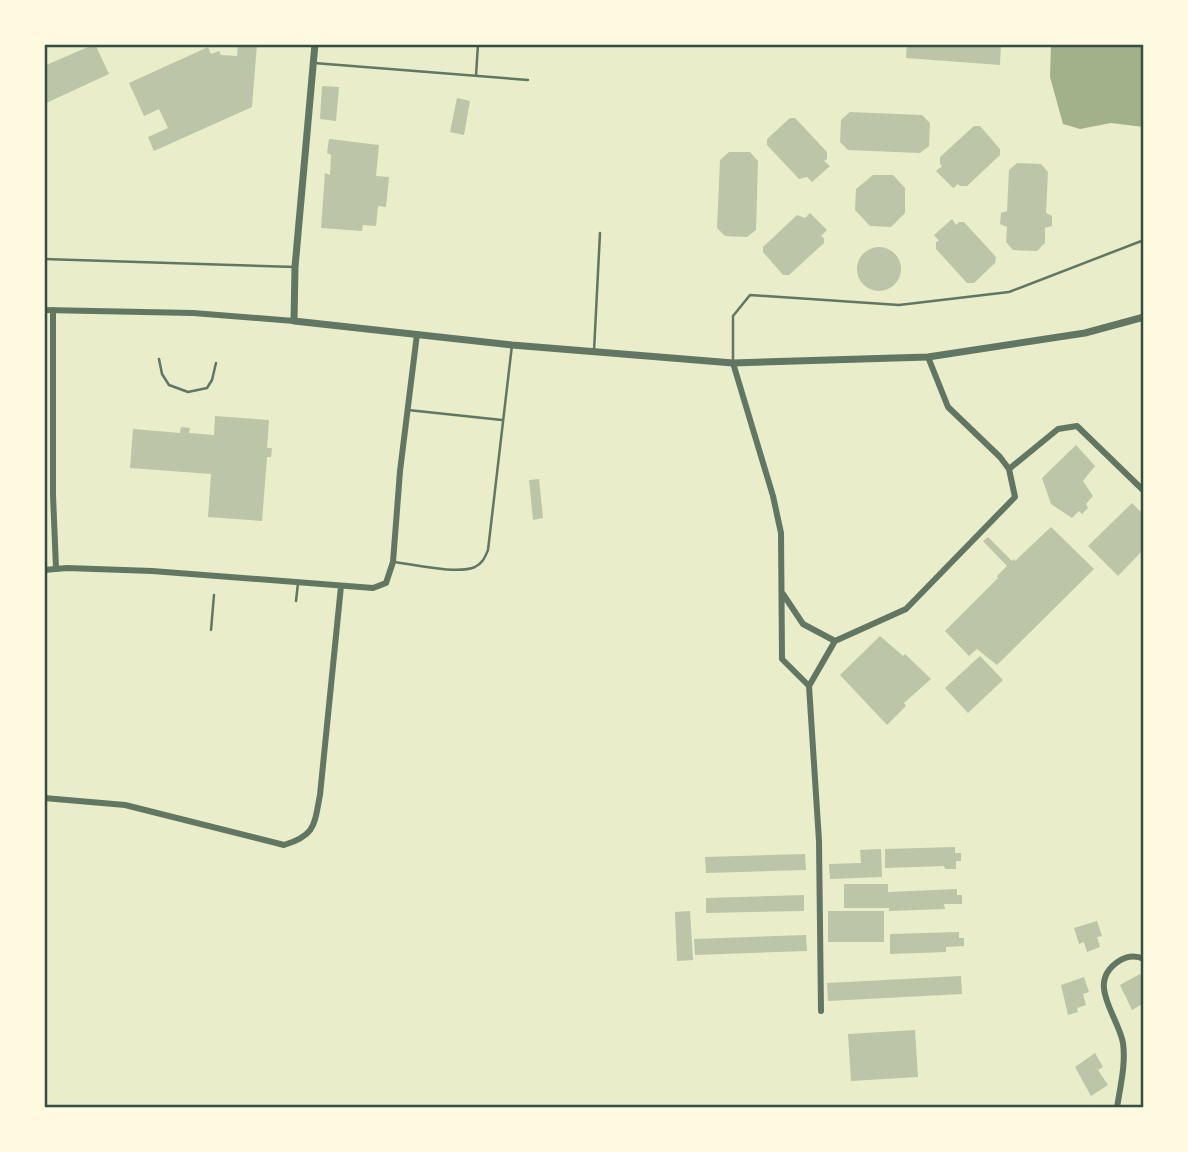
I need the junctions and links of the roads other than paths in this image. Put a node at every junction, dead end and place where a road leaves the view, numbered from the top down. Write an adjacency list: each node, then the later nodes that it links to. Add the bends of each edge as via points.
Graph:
1 (315, 44): 3 (street)
2 (478, 44): 4 (lane)
3 (313, 62): 4 (lane); 9 (street)
4 (476, 76): 5 (lane)
5 (528, 79)
6 (600, 233): 16 (lane)
7 (1144, 240): 20 (lane, via 993,295 898,305 750,295 733,316)
8 (44, 259): 9 (lane)
9 (295, 267): 13 (street)
10 (44, 310): 11 (street)
11 (53, 310): 13 (street); 23 (street)
12 (1144, 317): 17 (street, via 1085,333)
13 (294, 321): 14 (street)
14 (417, 334): 15 (street); 21 (street)
15 (512, 345): 16 (street); 22 (lane)
16 (594, 351): 20 (street)
17 (928, 357): 20 (street); 25 (street, via 948,407)
18 (159, 359): 19 (lane, via 169,385 188,392 206,388)
19 (216, 363)
20 (733, 363): 32 (street, via 781,533)
21 (408, 410): 22 (lane); 27 (street)
22 (503, 420): 27 (lane, via 484,559 470,569)
23 (54, 445): 24 (street); 28 (street)
24 (44, 446)
25 (1009, 469): 26 (street, via 1058,429 1077,426); 36 (street, via 1016,496 906,609)
26 (1144, 491)
27 (393, 562): 31 (street, via 386,583 373,588)
28 (56, 568): 29 (street); 30 (street)
29 (44, 570)
30 (299, 581): 31 (street); 34 (lane)
31 (341, 586): 38 (street, via 320,795 314,824 302,839 284,845 125,805)
32 (782, 593): 36 (street, via 803,624); 37 (street, via 782,659)
33 (214, 596): 35 (lane)
34 (296, 601)
35 (211, 631)
36 (835, 641): 37 (street)
37 (809, 686): 40 (street)
38 (44, 799)
39 (1144, 959): 41 (street, via 1123,958 1103,979 1122,1042)
40 (821, 1011)
41 (1117, 1108)

